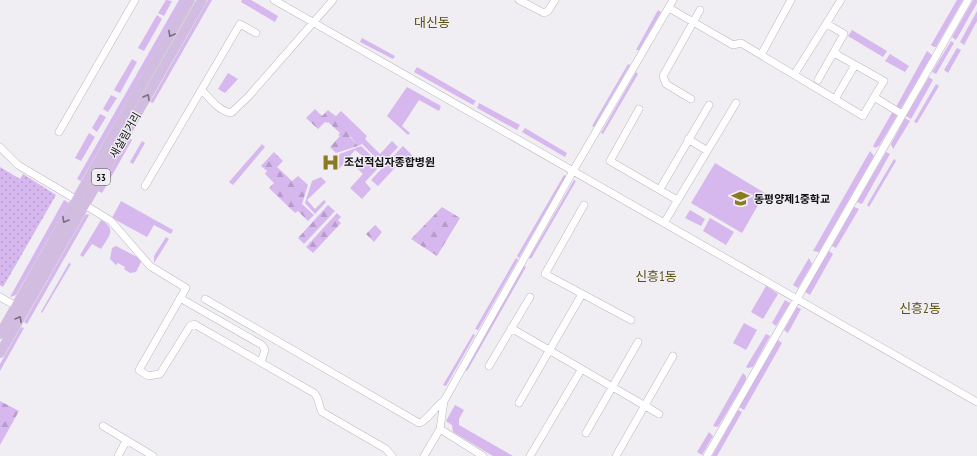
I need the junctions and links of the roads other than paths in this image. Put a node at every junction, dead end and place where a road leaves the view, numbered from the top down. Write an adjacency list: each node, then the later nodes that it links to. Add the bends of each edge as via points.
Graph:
1 (135, 0): 31 (street)
2 (190, 0): 38 (main road, 새살림거리 / 53, one-way to 38)
3 (202, 0): 40 (main road, 새살림거리 / 53, one-way to 3)
4 (274, 0): 14 (street)
5 (333, 0): 14 (street)
6 (519, 0): 7 (street, via 544,13)
7 (555, 0)
8 (673, 0): 12 (street)
9 (841, 0): 16 (street)
10 (968, 0): 30 (street)
11 (788, 1): 19 (street)
12 (669, 8): 15 (street); 35 (street)
13 (700, 10): 15 (street)
14 (314, 22): 23 (street, via 231,113 216,105); 35 (street)
15 (693, 22): 19 (street, via 733,45 741,43); 25 (street, via 663,76 666,84)
16 (827, 24): 18 (street, via 844,34); 21 (street)
17 (256, 33): 23 (street, via 240,24)
18 (834, 53): 20 (street); 22 (street)
19 (761, 55): 21 (street)
20 (855, 65): 24 (street, via 884,81); 26 (street)
21 (794, 75): 26 (street)
22 (818, 80)
23 (203, 91): 36 (street)
24 (874, 97): 26 (street, via 864,116); 30 (street)
25 (691, 99)
26 (836, 99)
27 (736, 103): 34 (street)
28 (710, 105): 32 (street)
29 (638, 109): 37 (street, via 610,161)
30 (902, 114): 48 (street)
31 (59, 132)
32 (688, 139): 34 (street); 37 (street)
33 (0, 147): 38 (street, via 18,165)
34 (706, 150): 39 (street)
35 (573, 171): 42 (street); 61 (street)
36 (145, 186)
37 (660, 190): 39 (street)
38 (77, 200): 49 (main road, 새살림거리 / 53, one-way to 49)
39 (677, 200): 42 (street)
40 (85, 205): 46 (street, via 111,221 150,266 186,288); 55 (main road, 새살림거리 / 53, one-way to 40)
41 (584, 205): 43 (street, via 545,274)
42 (664, 223): 48 (street)
43 (582, 294): 50 (street); 54 (street)
44 (0, 297): 49 (street)
45 (530, 297): 51 (street)
46 (180, 298): 57 (street, via 262,345 265,350); 57 (street, via 139,370 148,376 160,374 190,326 194,324)
47 (205, 299): 61 (street, via 419,423 425,421 436,406)
48 (797, 299): 62 (street); 77 (street)
49 (16, 306): 52 (main road, 새살림거리 / 53)
50 (631, 320)
51 (511, 328): 54 (street); 58 (street)
52 (0, 334)
53 (638, 342): 60 (street)
54 (549, 351): 59 (street); 63 (street)
55 (0, 353)
56 (673, 356): 64 (street)
57 (261, 362): 72 (street, via 314,393 319,398 319,408 322,412 386,449)
58 (489, 366)
59 (581, 370): 60 (street); 75 (street)
60 (612, 387): 64 (street); 68 (street)
61 (444, 401): 67 (street)
62 (977, 402)
63 (519, 403)
64 (644, 405): 65 (street); 76 (street)
65 (658, 414)
66 (103, 426): 69 (street)
67 (440, 430): 73 (street); 74 (street)
68 (586, 433)
69 (126, 441): 70 (street); 71 (street)
70 (118, 456)
71 (153, 456)
72 (392, 456)
73 (424, 456)
74 (483, 456)
75 (530, 456)
76 (616, 456)
77 (707, 456)

